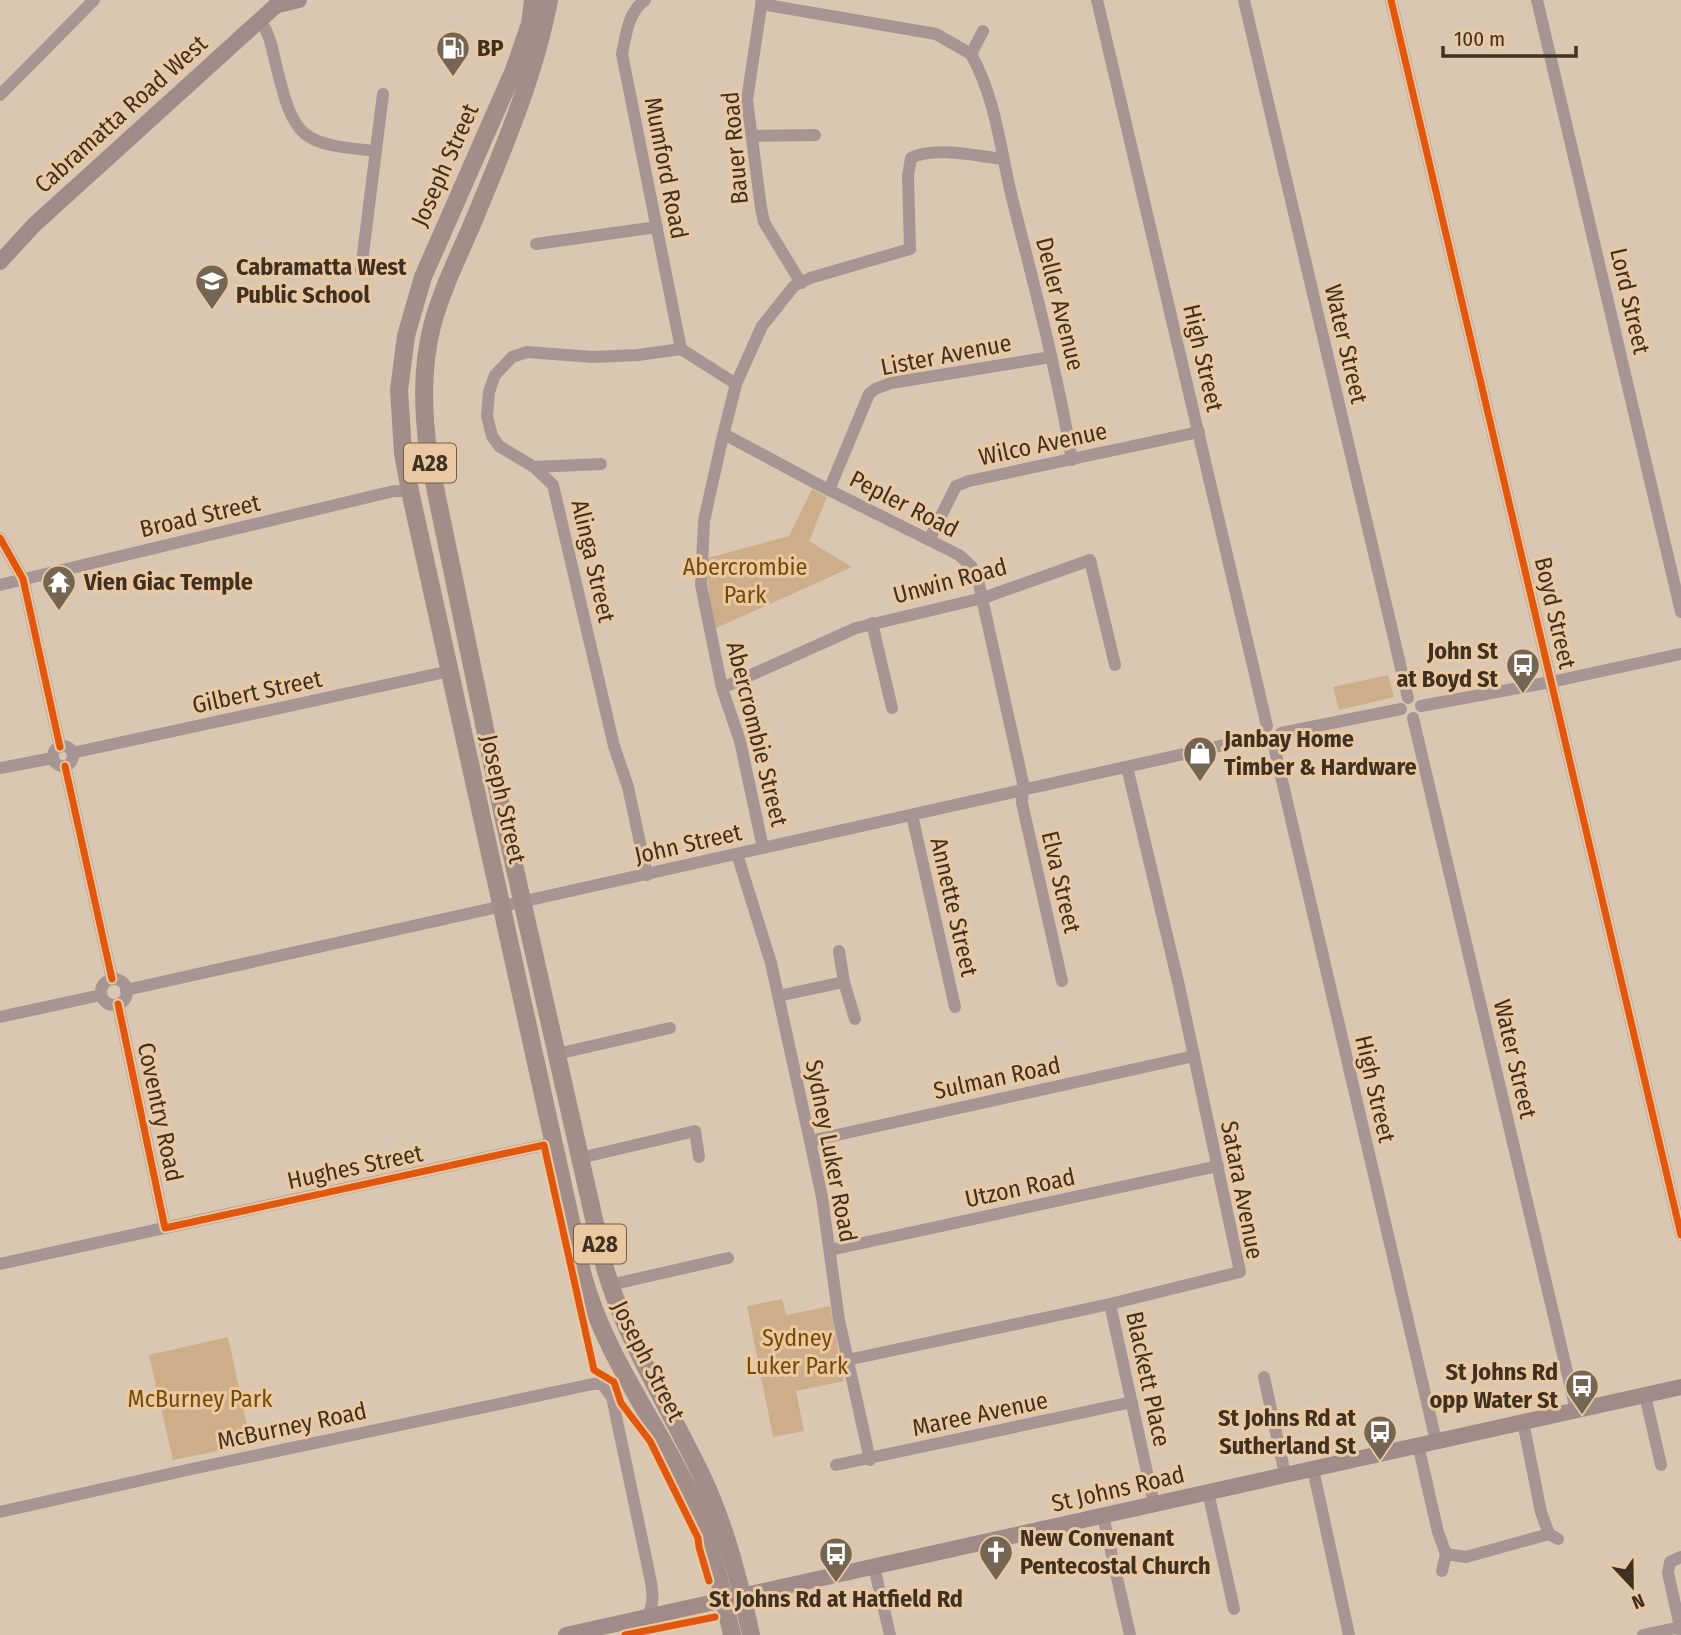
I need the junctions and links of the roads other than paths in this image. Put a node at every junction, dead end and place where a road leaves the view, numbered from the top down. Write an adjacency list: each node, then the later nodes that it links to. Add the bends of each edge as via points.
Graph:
1 (94, 0): 16 (street)
2 (299, 0): 10 (main road, Cabramatta Road West)
3 (533, 0): 35 (highway, Joseph Street / A28, via 514,70 423,277 406,336 399,390)
4 (549, 0): 67 (highway, Joseph Street / A28, via 516,120 432,326 424,376 429,458)
5 (645, 0): 21 (street, Mumford Road, via 628,24 622,54)
6 (1097, 0): 29 (street, High Street)
7 (1244, 0): 49 (street, Water Street)
8 (1391, 0): 47 (street, Boyd Street)
9 (1537, 0): 41 (street, Lord Street)
10 (278, 2): 12 (main road, Cabramatta Road West)
11 (761, 2): 14 (street, via 936,34); 18 (street, Bauer Road, via 747,100)
12 (260, 20): 19 (street, via 268,31 296,125 319,142); 23 (main road, Cabramatta Road West, via 34,225)
13 (983, 31): 14 (street)
14 (971, 54): 20 (street, Deller Avenue, via 996,115)
15 (383, 94): 19 (street)
16 (0, 95)
17 (816, 135): 18 (street)
18 (752, 136): 25 (street, Bauer Road, via 764,222)
19 (376, 151): 24 (street)
20 (1003, 159): 25 (street, Abercrombie Street, via 938,152 911,158 910,249); 27 (street, Deller Avenue)
21 (657, 227): 22 (street); 26 (street, Mumford Road)
22 (537, 244)
23 (0, 262)
24 (360, 270)
25 (801, 283): 28 (street, Abercrombie Street, via 762,326)
26 (681, 349): 28 (street); 33 (street, Alinga Street, via 593,357 527,352 512,357 495,375 487,416 499,446)
27 (1051, 358): 31 (street, Deller Avenue); 34 (street, Lister Avenue, via 875,389)
28 (736, 384): 30 (street, Abercrombie Street)
29 (1199, 432): 31 (street, Wilco Avenue); 53 (street, High Street)
30 (723, 434): 34 (street, Pepler Road); 48 (street, Abercrombie Street, via 704,521 701,562 704,606)
31 (1072, 460): 37 (street, Wilco Avenue, via 956,486)
32 (601, 464): 33 (street)
33 (534, 467): 66 (street, Alinga Street, via 554,485)
34 (829, 490): 37 (street, Pepler Road)
35 (410, 491): 38 (street, Broad Street, via 371,496); 46 (highway, Joseph Street / A28)
36 (0, 538): 38 (street)
37 (929, 540): 40 (street, Pepler Road, via 960,555 971,566)
38 (23, 579): 39 (street, Broad Street); 57 (street)
39 (0, 585)
40 (983, 598): 42 (street, Unwin Road); 45 (street, Unwin Road, via 1090,560); 62 (street, Pepler Road)
41 (1681, 612)
42 (872, 623): 48 (street, Unwin Road); 51 (street)
43 (1681, 645): 44 (street)
44 (1681, 655): 47 (street)
45 (1115, 665)
46 (450, 671): 58 (street, Gilbert Street); 68 (highway, Joseph Street / A28)
47 (1551, 682): 50 (street); 89 (street, Boyd Street)
48 (722, 688): 64 (street, Abercrombie Street, via 742,748)
49 (1404, 704): 50 (street, via 1416,699); 52 (street, via 1406,717); 54 (street)
50 (1421, 706): 52 (street)
51 (892, 708)
52 (1413, 718): 101 (street, Water Street)
53 (1267, 726): 54 (street, via 1277,727); 55 (street)
54 (1281, 733): 56 (street)
55 (1260, 737): 56 (street, via 1265,746); 60 (street, John Street)
56 (1274, 746): 103 (street, High Street)
57 (56, 753): 58 (street, via 68,748); 59 (street, via 58,765); 61 (street)
58 (72, 753): 59 (street)
59 (65, 766): 70 (street)
60 (1127, 767): 62 (street, John Street); 82 (street, Satara Avenue)
61 (0, 768)
62 (1022, 791): 63 (street, John Street); 71 (street, Elva Street)
63 (912, 815): 64 (street, John Street); 77 (street, Annette Street)
64 (763, 848): 65 (street, John Street)
65 (737, 854): 66 (street, John Street); 75 (street, Sydney Luker Road)
66 (647, 875): 67 (street, John Street)
67 (523, 903): 68 (street, John Street); 81 (highway, Joseph Street / A28)
68 (503, 907): 73 (street, John Street); 84 (highway, Joseph Street / A28)
69 (839, 951): 72 (street)
70 (112, 979): 73 (street); 74 (street, via 103,985)
71 (1062, 981)
72 (844, 982): 75 (street); 79 (street)
73 (126, 990): 76 (street, via 124,1000)
74 (101, 995): 76 (street, via 107,1003); 78 (street)
75 (778, 996): 83 (street, Sydney Luker Road)
76 (117, 1004): 88 (street, Coventry Road)
77 (955, 1007)
78 (0, 1017)
79 (855, 1019)
80 (670, 1028): 81 (street)
81 (556, 1054): 86 (highway, Joseph Street / A28)
82 (1194, 1056): 83 (street, Sulman Road); 87 (street, Satara Avenue)
83 (810, 1141): 90 (street, Sydney Luker Road)
84 (553, 1143): 88 (street, Hughes Street); 120 (highway, Joseph Street / A28, via 593,1311 696,1507)
85 (699, 1157): 86 (street, via 695,1131)
86 (580, 1158): 93 (highway, Joseph Street / A28)
87 (1218, 1166): 90 (street, Utzon Road); 94 (street, Satara Avenue, via 1240,1272)
88 (165, 1228): 92 (street, Hughes Street)
89 (1681, 1235)
90 (830, 1250): 95 (street, Sydney Luker Road)
91 (728, 1258): 93 (street)
92 (0, 1265)
93 (610, 1284): 119 (highway, Joseph Street / A28, via 630,1336 712,1499)
94 (1110, 1304): 95 (street, Satara Avenue); 100 (street, Blackett Place)
95 (847, 1360): 105 (street, Sydney Luker Road)
96 (1264, 1377): 109 (street)
97 (593, 1384): 112 (street, McBurney Road); 118 (street, Joseph Street, via 602,1384 611,1397)
98 (1681, 1387): 99 (main road, St Johns Road)
99 (1645, 1395): 101 (main road, St Johns Road); 107 (street)
100 (1132, 1402): 105 (street, Maree Avenue); 111 (street, Blackett Place)
101 (1576, 1410): 102 (main road, St Johns Road)
102 (1523, 1422): 103 (main road, St Johns Road); 114 (street, via 1541,1512 1553,1536 1466,1557)
103 (1436, 1441): 104 (main road, St Johns Road)
104 (1418, 1445): 108 (main road, St Johns Road); 114 (street)
105 (870, 1460): 106 (street, Maree Avenue)
106 (836, 1465)
107 (1661, 1465)
108 (1313, 1469): 109 (main road, St Johns Road); 130 (street)
109 (1285, 1474): 110 (main road, St Johns Road)
110 (1209, 1492): 111 (main road, St Johns Road); 121 (street)
111 (1154, 1504): 113 (main road, St Johns Road)
112 (0, 1512)
113 (1103, 1516): 116 (main road, St Johns Road); 129 (street)
114 (1446, 1555): 117 (street)
115 (1681, 1557): 124 (street, via 1670,1562 1668,1573)
116 (874, 1567): 119 (main road, St Johns Road); 128 (street)
117 (1442, 1571)
118 (651, 1582): 122 (street, Joseph Street, via 665,1604); 123 (street, Joseph Street, via 653,1597)
119 (743, 1596): 120 (main road, St Johns Road); 127 (highway, A28)
120 (724, 1601): 122 (main road, St Johns Road); 126 (highway, A28)
121 (1234, 1609)
122 (681, 1610): 123 (main road, St Johns Road)
123 (646, 1618): 125 (main road, St Johns Road)
124 (1681, 1629): 131 (street)
125 (566, 1635)
126 (732, 1635)
127 (751, 1635)
128 (890, 1635)
129 (1130, 1635)
130 (1349, 1635)
131 (1643, 1635)

